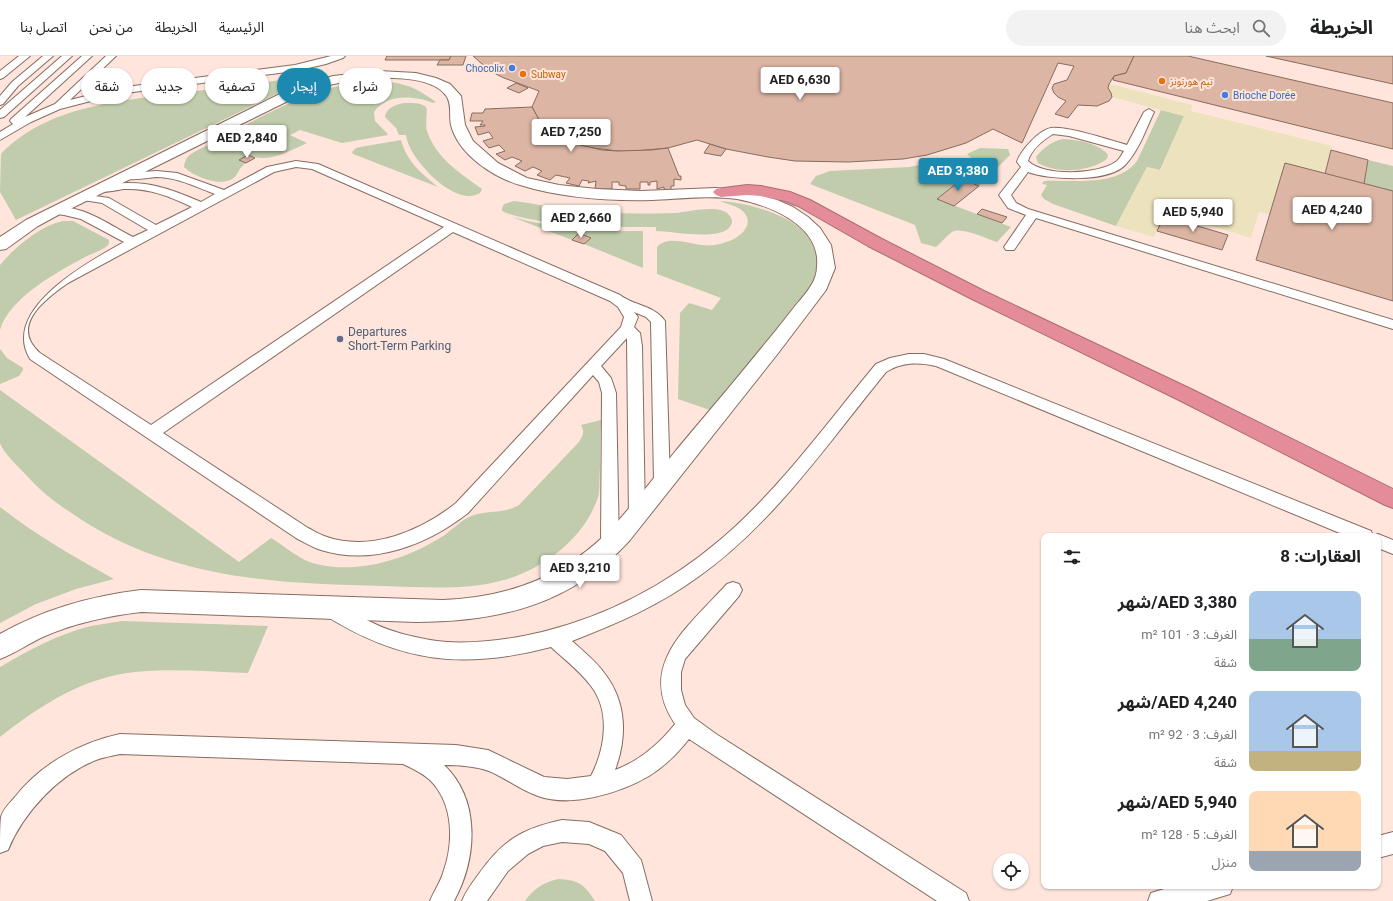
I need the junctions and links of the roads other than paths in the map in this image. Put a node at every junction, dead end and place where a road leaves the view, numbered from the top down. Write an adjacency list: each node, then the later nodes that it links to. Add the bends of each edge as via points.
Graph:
1 (25, 56): 7 (lane)
2 (48, 56): 8 (lane, via 15,84)
3 (67, 56): 11 (lane)
4 (86, 56): 12 (lane, via 21,115)
5 (111, 56): 9 (lane)
6 (340, 56): 9 (lane, via 294,68 118,91)
7 (0, 76)
8 (0, 102)
9 (56, 108): 12 (lane, via 35,116)
10 (1149, 112): 13 (lane)
11 (0, 115)
12 (4, 134)
13 (1130, 149): 14 (lane, via 1120,164 1097,173 1057,175); 14 (lane, via 1070,133 1052,131 1043,135 1024,157 1022,162)
14 (1026, 167): 22 (lane, via 1006,195 1013,206)
15 (125, 176): 16 (street); 17 (street, via 293,93 332,80 390,74 422,78 441,84 453,95 460,130 474,151 487,162 521,181 594,194); 18 (lane, via 177,176)
16 (100, 188): 19 (street); 20 (lane, via 155,188)
17 (721, 192): 33 (street, via 763,201 803,221 824,250 825,274 811,298); 34 (highway, via 761,191 790,197 804,203 978,295 1186,395)
18 (225, 194): 20 (lane); 23 (lane, via 278,167 306,164)
19 (81, 197): 21 (street); 24 (lane, via 105,200)
20 (200, 206): 24 (lane)
21 (54, 211): 25 (lane, via 78,214); 26 (street, via 32,222)
22 (1034, 214): 27 (lane); 29 (lane)
23 (452, 227): 28 (lane, via 615,298); 32 (lane)
24 (156, 230): 25 (lane)
25 (133, 242): 32 (lane, via 63,280 36,300 27,312 21,336 25,347 34,356)
26 (0, 245)
27 (1010, 247)
28 (623, 304): 30 (lane, via 631,317); 33 (lane, via 645,310 658,321)
29 (1393, 325)
30 (628, 329): 31 (lane); 35 (lane, via 633,333 635,346)
31 (593, 368): 32 (lane, via 454,515 416,537 396,544 369,548 344,548 321,542 302,533); 38 (lane, via 603,375 608,383 609,393)
32 (151, 433)
33 (662, 482): 35 (street)
34 (1393, 499)
35 (637, 517): 38 (street)
36 (1359, 533): 42 (lane, via 938,362 906,358 881,368 779,491 725,545 695,569 619,615 577,632)
37 (1381, 542): 39 (lane)
38 (610, 546): 41 (street, via 594,561 562,580 528,595 491,606 452,611)
39 (1393, 547)
40 (733, 590): 44 (lane, via 677,654 671,672 671,690 676,709)
41 (329, 608): 42 (lane, via 357,625 390,639 426,647 456,651 487,651); 43 (street, via 141,601 112,604 50,622)
42 (554, 638): 46 (lane, via 599,681 611,708 614,739 612,755 606,772)
43 (0, 647)
44 (687, 725): 46 (lane, via 674,743 640,771); 54 (lane)
45 (405, 753): 46 (lane, via 479,758 498,765 536,786 550,790); 47 (lane, via 120,744 94,751 66,765 40,785 19,809); 51 (lane, via 426,764 441,777 453,795 459,817 461,842 456,868)
46 (597, 786)
47 (0, 842)
48 (1393, 843): 49 (lane)
49 (1381, 846)
50 (1209, 889): 55 (lane)
51 (441, 901)
52 (473, 901): 53 (lane, via 500,863 520,846 540,836 562,831 589,833 613,843 632,868)
53 (641, 901)
54 (958, 901)
55 (1159, 901)

